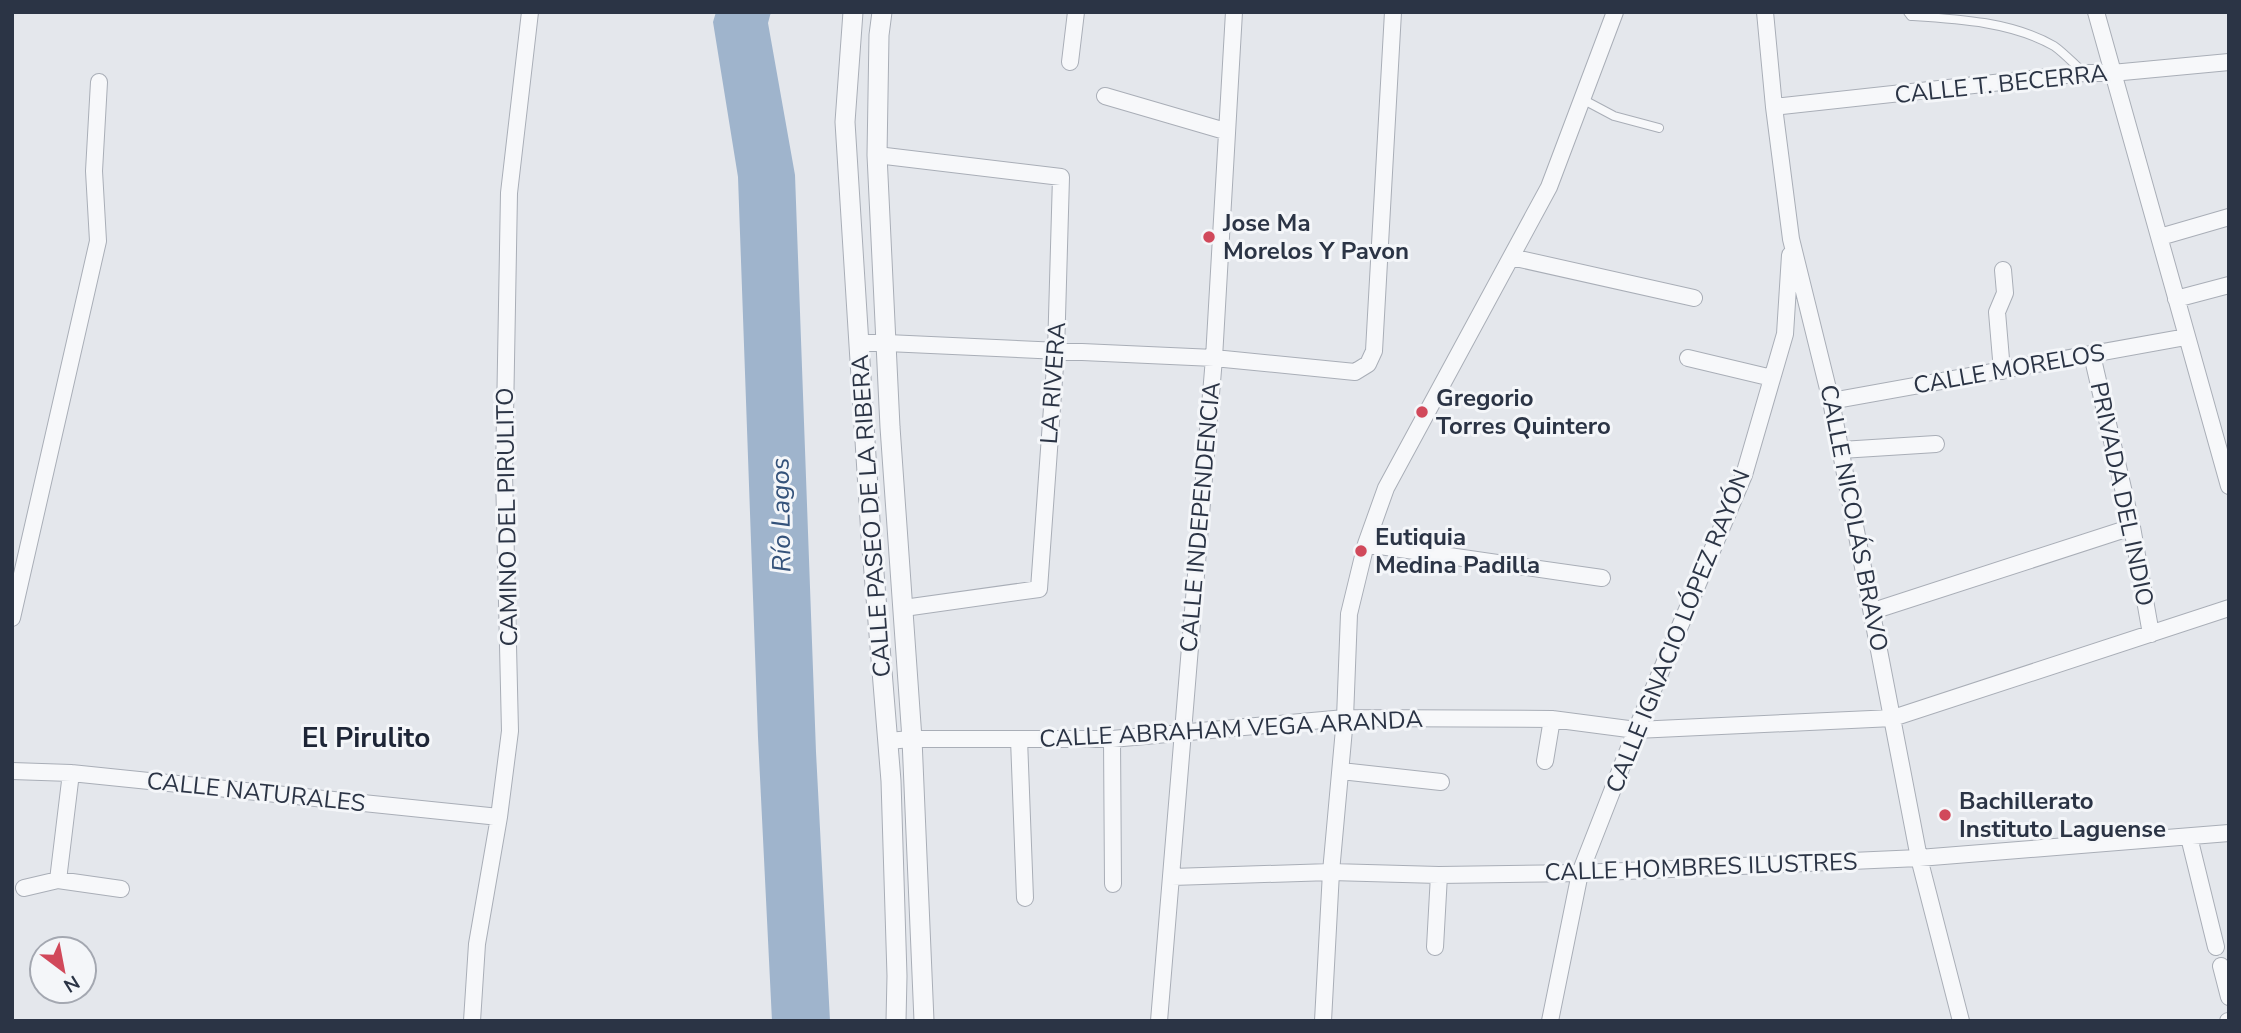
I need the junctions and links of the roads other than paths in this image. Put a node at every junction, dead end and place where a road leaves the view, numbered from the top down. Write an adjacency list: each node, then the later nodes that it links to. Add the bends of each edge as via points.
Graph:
1 (530, 12): 69 (street, CAMINO DEL PIRULITO, via 509,193 504,473 510,731)
2 (853, 12): 33 (street, CALLE PASEO DE LA RIBERA, via 845,122)
3 (882, 12): 21 (street, CALLE PASEO DE LA RIBERA)
4 (1076, 12): 11 (street)
5 (1234, 12): 20 (street, CALLE INDEPENDENCIA)
6 (1393, 12): 37 (street, via 1374,351 1368,364 1354,372)
7 (1615, 12): 17 (street)
8 (1765, 12): 18 (street, CALLE NICOLÁS BRAVO)
9 (1908, 12): 13 (lane, via 2031,35 2056,48)
10 (2096, 12): 14 (street)
11 (1070, 62)
12 (2229, 62): 14 (street, CALLE T. BECERRA)
13 (2084, 73): 14 (street, CALLE T. BECERRA); 18 (street, CALLE T. BECERRA)
14 (2112, 73): 23 (street)
15 (99, 82): 53 (street, via 94,171 98,241)
16 (1105, 96): 20 (street)
17 (1582, 99): 19 (lane, via 1614,116); 25 (street, via 1549,187)
18 (1774, 107): 24 (street, CALLE NICOLÁS BRAVO)
19 (1659, 128)
20 (1225, 131): 37 (street, CALLE INDEPENDENCIA)
21 (877, 155): 34 (street, CALLE PASEO DE LA RIBERA); 35 (street, LA RIVERA, via 1062,177)
22 (2229, 217): 23 (street)
23 (2160, 237): 29 (street)
24 (1791, 239): 30 (street, CALLE NICOLÁS BRAVO); 31 (street, CALLE IGNACIO LÓPEZ RAYÓN)
25 (1511, 257): 28 (street); 48 (street, via 1386,488)
26 (2003, 270): 39 (street, via 2005,293 1997,312)
27 (2229, 285): 29 (street)
28 (1694, 298)
29 (2176, 299): 32 (street)
30 (1814, 329): 31 (street); 41 (street, CALLE NICOLÁS BRAVO)
31 (1785, 334): 40 (street, CALLE IGNACIO LÓPEZ RAYÓN)
32 (2186, 337): 36 (street, CALLE MORELOS); 43 (street)
33 (859, 343): 34 (street); 63 (street, CALLE PASEO DE LA RIBERA)
34 (887, 343): 35 (street); 50 (street, CALLE PASEO DE LA RIBERA)
35 (1056, 352): 37 (street); 50 (street, LA RIVERA, via 1039,589)
36 (2092, 355): 39 (street, CALLE MORELOS); 47 (street, PRIVADA DEL INDIO)
37 (1214, 358): 59 (street, CALLE INDEPENDENCIA)
38 (1688, 358): 40 (street)
39 (2002, 371): 41 (street, CALLE MORELOS)
40 (1772, 378): 58 (street, CALLE IGNACIO LÓPEZ RAYÓN, via 1744,475)
41 (1831, 401): 45 (street, CALLE NICOLÁS BRAVO)
42 (2229, 420): 43 (street)
43 (2212, 423): 46 (street)
44 (1936, 444): 45 (street)
45 (1841, 450): 52 (street, CALLE NICOLÁS BRAVO)
46 (2229, 486)
47 (2132, 527): 52 (street); 54 (street, PRIVADA DEL INDIO)
48 (1366, 544): 49 (street); 55 (street, via 1349,614)
49 (1602, 578)
50 (904, 608): 60 (street, CALLE PASEO DE LA RIBERA)
51 (2229, 608): 54 (street, CALLE ABRAHAM VEGA ARANDA)
52 (1873, 611): 56 (street, CALLE NICOLÁS BRAVO)
53 (12, 618)
54 (2151, 634): 56 (street, CALLE ABRAHAM VEGA ARANDA)
55 (1345, 718): 57 (street, CALLE ABRAHAM VEGA ARANDA); 59 (street, CALLE ABRAHAM VEGA ARANDA); 66 (street)
56 (1893, 718): 58 (street, CALLE ABRAHAM VEGA ARANDA); 72 (street, CALLE NICOLÁS BRAVO)
57 (1552, 719): 58 (street, CALLE ABRAHAM VEGA ARANDA); 64 (street)
58 (1636, 730): 74 (street, CALLE IGNACIO LÓPEZ RAYÓN)
59 (1182, 734): 62 (street, CALLE ABRAHAM VEGA ARANDA); 76 (street, CALLE INDEPENDENCIA)
60 (912, 739): 61 (street, CALLE ABRAHAM VEGA ARANDA); 63 (street, CALLE ABRAHAM VEGA ARANDA); 88 (street, CALLE PASEO DE LA RIBERA)
61 (1019, 739): 62 (street, CALLE ABRAHAM VEGA ARANDA); 81 (street)
62 (1112, 739): 78 (street)
63 (887, 741): 87 (street, CALLE PASEO DE LA RIBERA)
64 (1545, 761)
65 (12, 771): 67 (street, CALLE NATURALES)
66 (1341, 772): 68 (street); 73 (street)
67 (71, 773): 69 (street, CALLE NATURALES); 77 (street)
68 (1441, 782)
69 (499, 817): 86 (street, CAMINO DEL PIRULITO, via 477,944)
70 (2229, 834): 71 (street, CALLE HOMBRES ILUSTRES)
71 (2189, 837): 72 (street, CALLE HOMBRES ILUSTRES); 83 (street)
72 (1919, 858): 74 (street, CALLE HOMBRES ILUSTRES); 92 (street, CALLE NICOLÁS BRAVO)
73 (1331, 872): 75 (street, CALLE HOMBRES ILUSTRES); 76 (street, CALLE HOMBRES ILUSTRES); 90 (street)
74 (1580, 873): 75 (street, CALLE HOMBRES ILUSTRES); 91 (street, CALLE IGNACIO LÓPEZ RAYÓN)
75 (1439, 875): 82 (street)
76 (1172, 877): 89 (street, CALLE INDEPENDENCIA)
77 (58, 880): 79 (street); 80 (street)
78 (1113, 884)
79 (24, 888)
80 (121, 889)
81 (1025, 898)
82 (1434, 947)
83 (2216, 947)
84 (2221, 966): 85 (street)
85 (2229, 997)
86 (472, 1021)
87 (896, 1021)
88 (924, 1021)
89 (1159, 1021)
90 (1323, 1021)
91 (1550, 1021)
92 (1961, 1021)

